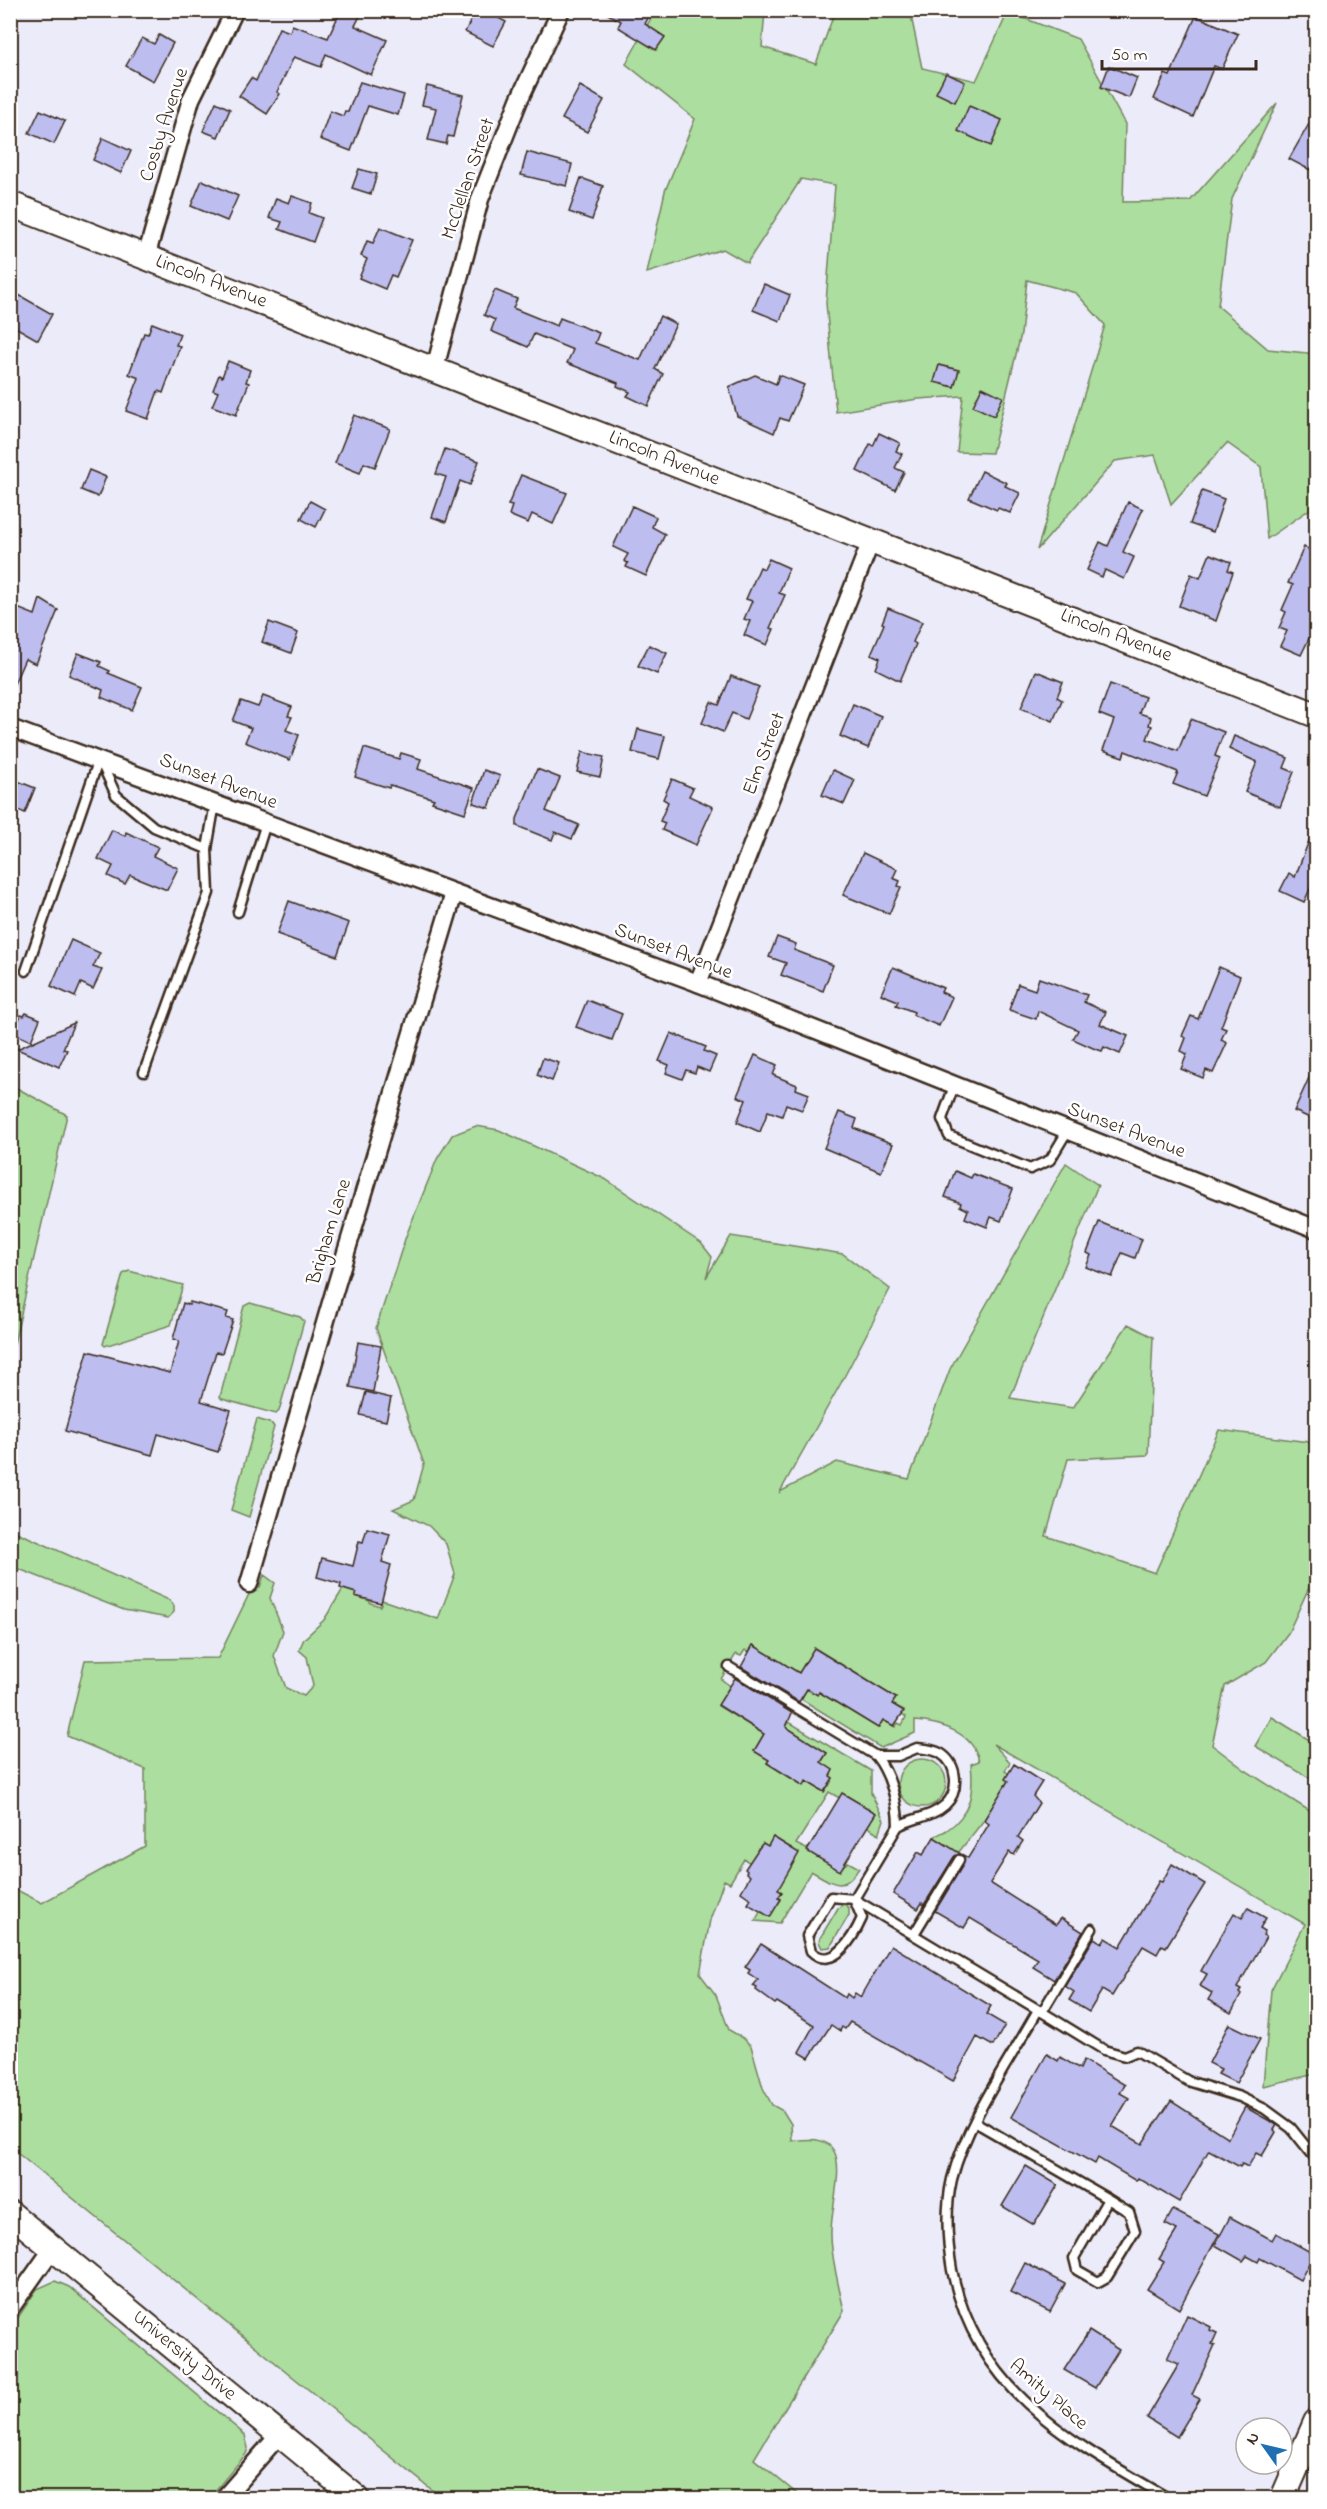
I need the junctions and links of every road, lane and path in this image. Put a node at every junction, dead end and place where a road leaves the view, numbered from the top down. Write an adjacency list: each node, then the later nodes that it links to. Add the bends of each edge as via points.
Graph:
1 (235, 10): 4 (street, Cosby Avenue, via 191,99)
2 (561, 10): 5 (street, McClellan Street, via 519,99 480,200)
3 (10, 204): 4 (street, Lincoln Avenue)
4 (146, 257): 5 (street, Lincoln Avenue)
5 (435, 368): 6 (street, Lincoln Avenue)
6 (871, 541): 7 (street, Lincoln Avenue); 16 (street, Elm Street)
7 (1317, 715)
8 (10, 728): 9 (street, Sunset Avenue)
9 (99, 759): 10 (street, Sunset Avenue); 12 (lane, via 116,795 146,821); 15 (lane)
10 (215, 802): 11 (street, Sunset Avenue); 12 (lane)
11 (267, 822): 13 (street, Sunset Avenue); 14 (lane)
12 (207, 849): 17 (lane, via 209,893)
13 (454, 893): 16 (street, Sunset Avenue); 21 (street, Brigham Lane)
14 (238, 912)
15 (26, 971)
16 (698, 983): 18 (street, Sunset Avenue)
17 (144, 1072)
18 (954, 1086): 19 (street, Sunset Avenue); 19 (lane, via 942,1119 949,1136 1030,1169 1050,1161)
19 (1068, 1130): 20 (street, Sunset Avenue)
20 (1317, 1229)
21 (249, 1584)
22 (729, 1667): 23 (lane)
23 (876, 1756): 24 (lane, via 888,1777); 24 (lane, via 931,1749 950,1762 954,1772 956,1784 946,1804)
24 (898, 1826): 26 (lane)
25 (959, 1860): 28 (lane)
26 (854, 1899): 26 (lane, via 861,1918 842,1951 828,1958 815,1955 807,1936 829,1898); 28 (lane)
27 (1092, 1929): 29 (lane, Amity Place)
28 (914, 1934): 29 (lane)
29 (1040, 2011): 30 (lane, Amity Place); 31 (lane, via 1104,2050 1125,2056 1137,2050 1188,2080 1251,2101 1291,2128)
30 (975, 2122): 32 (lane); 40 (lane, Amity Place, via 952,2179 948,2226 955,2285 974,2335 994,2368 1050,2424)
31 (1317, 2159)
32 (1108, 2199): 32 (lane, via 1129,2212 1136,2231 1107,2277 1098,2282 1077,2270 1074,2258)
33 (10, 2213): 34 (street, University Drive)
34 (53, 2248): 35 (street); 37 (street, University Drive)
35 (10, 2309)
36 (1317, 2422): 41 (street)
37 (279, 2435): 38 (street); 39 (street, University Drive)
38 (224, 2499)
39 (357, 2499)
40 (1168, 2499)
41 (1283, 2499)

